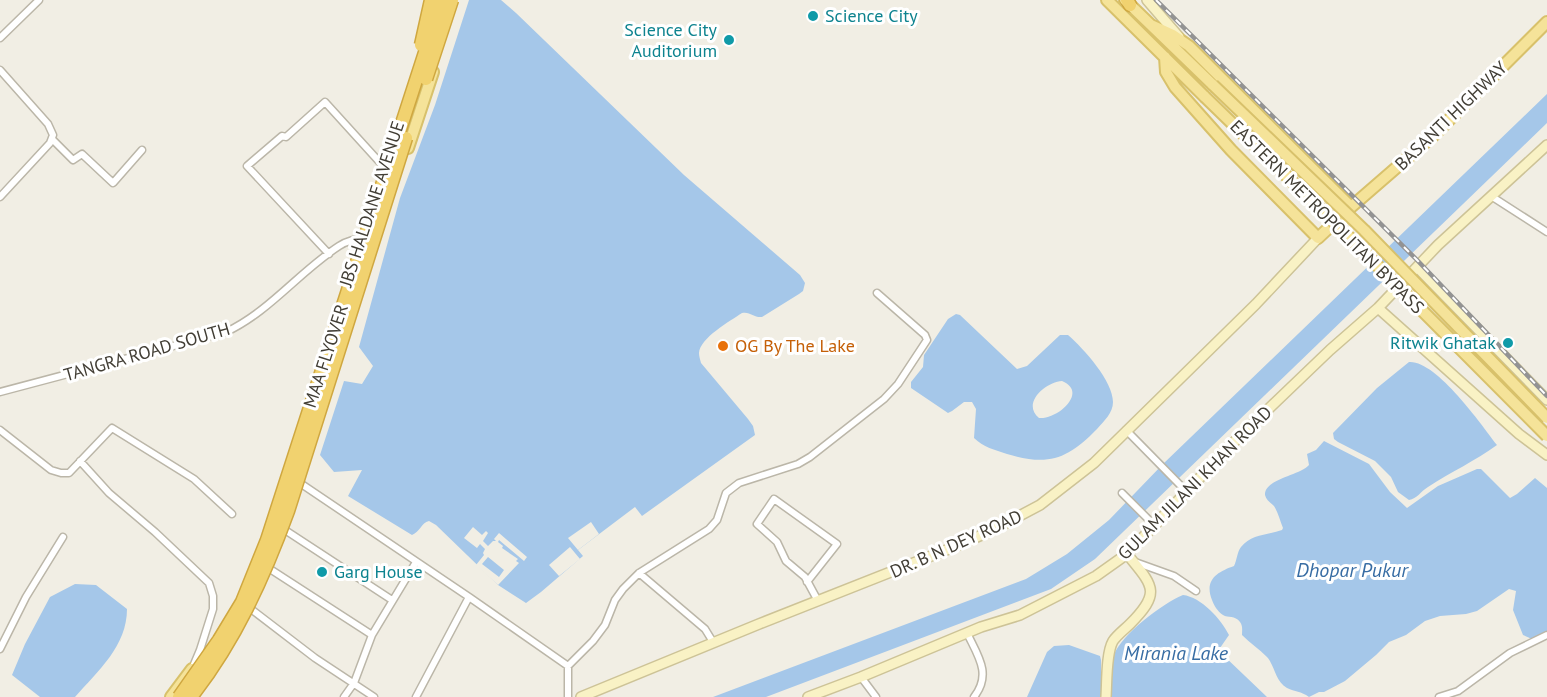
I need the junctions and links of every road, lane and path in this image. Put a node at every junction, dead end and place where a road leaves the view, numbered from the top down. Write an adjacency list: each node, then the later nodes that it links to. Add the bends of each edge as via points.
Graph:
1 (39, 0): 11 (street)
2 (430, 0): 15 (highway, bridge)
3 (437, 0): 19 (main road, JBS HALDANE AVENUE)
4 (442, 0): 15 (highway, MAA FLYOVER, bridge)
5 (454, 0): 26 (main road, JBS HALDANE AVENUE); 67 (highway, MAA FLYOVER, bridge, via 279,536 248,607)
6 (1107, 0): 13 (main road, EASTERN METROPOLITAN BYPASS)
7 (1147, 0): 12 (street)
8 (1127, 2): 10 (main road)
9 (1547, 22): 22 (main road, BASANTI HIGHWAY, via 1434,135)
10 (1151, 25): 12 (main road); 33 (main road, bridge, via 1364,230)
11 (0, 38)
12 (1182, 40): 22 (main road)
13 (1165, 57): 25 (main road, via 1166,72 1175,87); 36 (main road, EASTERN METROPOLITAN BYPASS, bridge)
14 (0, 70): 16 (street, via 48,124)
15 (418, 79): 66 (highway, MAA FLYOVER, bridge, via 265,546 242,602)
16 (52, 139): 18 (street, via 73,160 82,154 113,183); 21 (street)
17 (1547, 145): 20 (street, GULAM JILANI KHAN ROAD)
18 (142, 150)
19 (384, 167): 24 (main road, JBS HALDANE AVENUE); 27 (street, via 326,102 247,166)
20 (1491, 196): 23 (street); 28 (street, GULAM JILANI KHAN ROAD)
21 (0, 197)
22 (1351, 207): 25 (main road, BASANTI HIGHWAY)
23 (1547, 232)
24 (360, 238): 26 (street); 27 (street, TANGRA ROAD SOUTH); 62 (main road, JBS HALDANE AVENUE, via 290,463 254,564 226,621)
25 (1318, 238): 35 (street, DR. B N DEY ROAD, via 1217,344)
26 (376, 243): 39 (main road, JBS HALDANE AVENUE)
27 (329, 254): 31 (street, TANGRA ROAD SOUTH, via 249,320 226,332)
28 (1417, 267): 30 (street, GULAM JILANI KHAN ROAD); 32 (street)
29 (877, 294): 49 (street, via 927,340 893,391 803,462 733,487 709,530)
30 (1378, 308): 37 (street); 40 (street, GULAM JILANI KHAN ROAD)
31 (0, 392)
32 (1547, 400)
33 (1547, 418)
34 (0, 430): 38 (street, via 51,470 69,473)
35 (1126, 430): 40 (street); 54 (street, DR. B N DEY ROAD, via 1094,463 1024,514 959,545)
36 (1547, 436)
37 (1547, 455)
38 (80, 461): 42 (street, via 112,428 194,479); 62 (street, via 109,493 209,583 213,609)
39 (300, 483): 44 (main road, JBS HALDANE AVENUE); 47 (street)
40 (1184, 488): 46 (street, GULAM JILANI KHAN ROAD)
41 (1122, 493): 43 (street)
42 (232, 514)
43 (1148, 519)
44 (285, 530): 48 (main road, JBS HALDANE AVENUE); 53 (street)
45 (63, 537): 60 (street)
46 (1130, 557): 51 (street, via 1174,576); 56 (street, GULAM JILANI KHAN ROAD, via 1020,615); 77 (street, via 1146,576 1151,598 1146,609 1113,641)
47 (416, 562): 52 (street); 53 (street)
48 (270, 568): 55 (main road, JBS HALDANE AVENUE); 57 (street)
49 (639, 573): 59 (street, via 705,629); 61 (street, via 615,600 605,625 593,641)
50 (807, 582): 50 (street, via 786,561 777,542 757,524 774,499 837,543); 54 (street)
51 (1196, 591)
52 (469, 597): 61 (street); 71 (street)
53 (392, 600): 57 (street)
54 (818, 601): 59 (street, DR. B N DEY ROAD)
55 (251, 609): 64 (street); 68 (main road, JBS HALDANE AVENUE)
56 (967, 633): 63 (street, GULAM JILANI KHAN ROAD); 76 (street, via 982,663 982,685)
57 (372, 635): 64 (street)
58 (1547, 635): 78 (street, via 1515,650 1458,691)
59 (713, 642): 73 (street, DR. B N DEY ROAD)
60 (0, 649)
61 (568, 666): 72 (street)
62 (192, 669): 65 (main road, JBS HALDANE AVENUE)
63 (861, 677): 74 (street, GULAM JILANI KHAN ROAD); 75 (street)
64 (354, 683): 69 (street); 70 (street)
65 (171, 697)
66 (179, 697)
67 (192, 697)
68 (198, 697)
69 (344, 697)
70 (374, 697)
71 (416, 697)
72 (568, 697)
73 (581, 697)
74 (808, 697)
75 (876, 697)
76 (974, 697)
77 (1106, 697)
78 (1439, 697)

